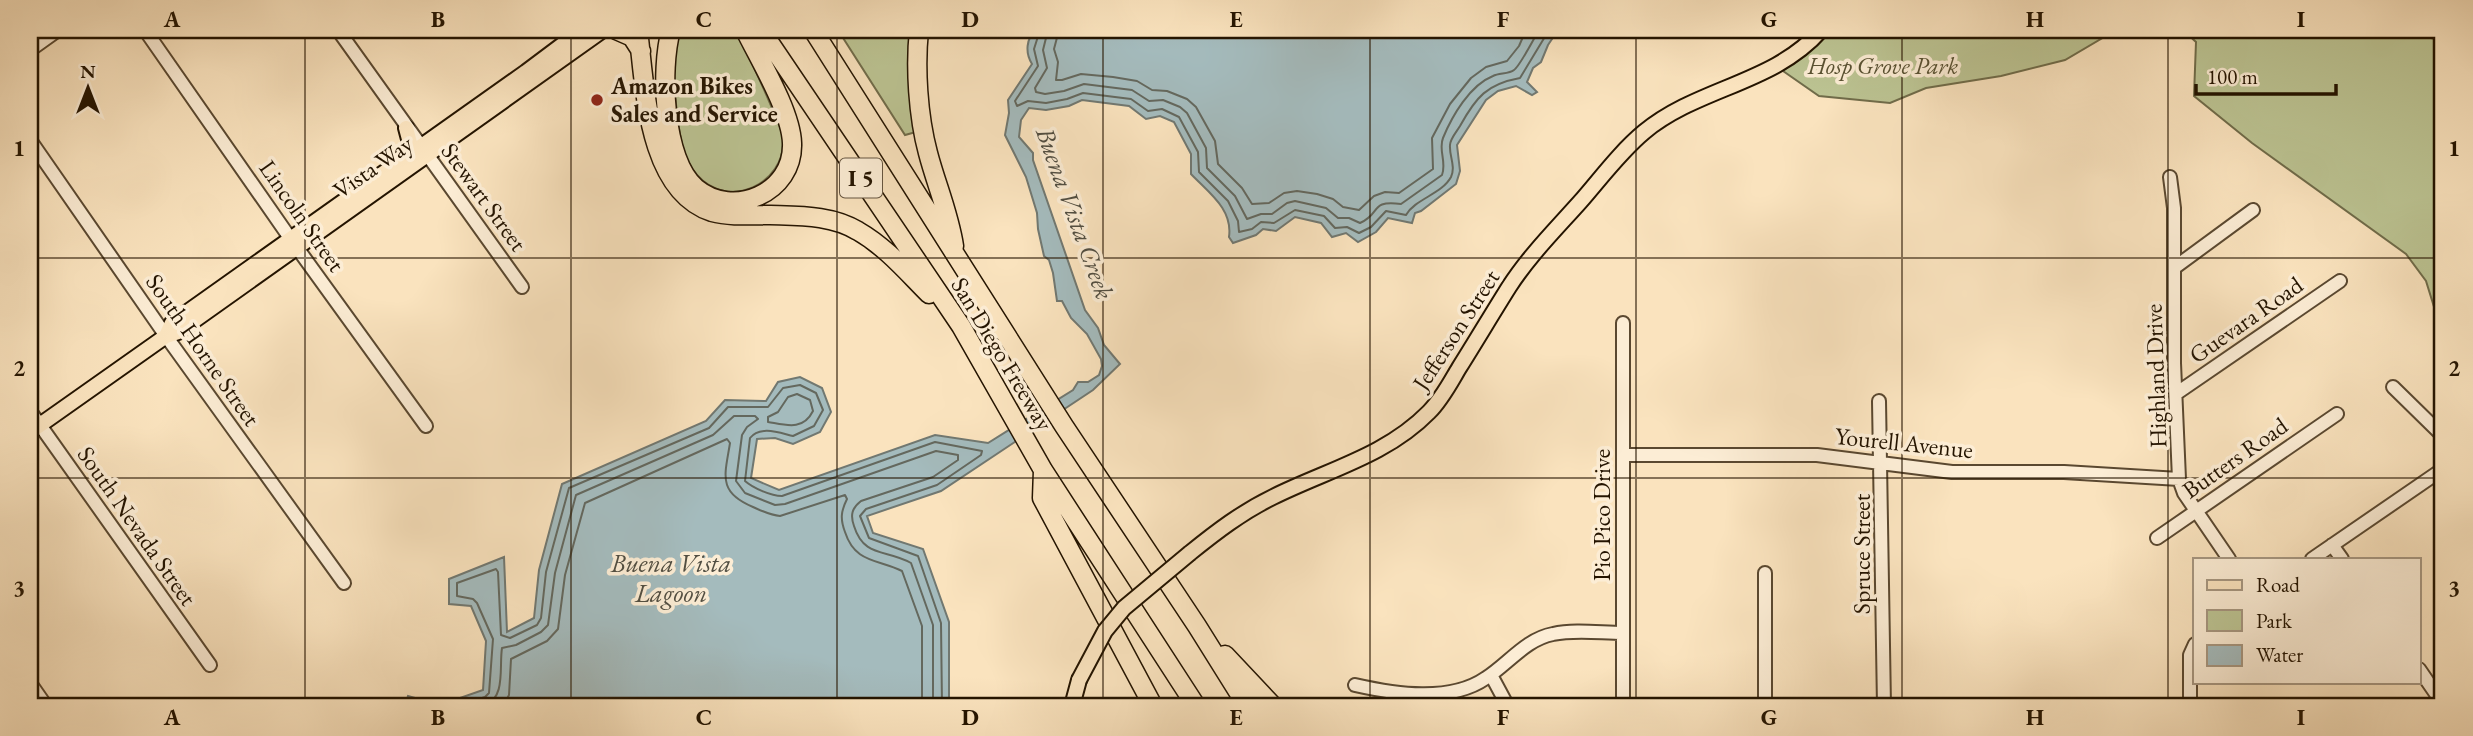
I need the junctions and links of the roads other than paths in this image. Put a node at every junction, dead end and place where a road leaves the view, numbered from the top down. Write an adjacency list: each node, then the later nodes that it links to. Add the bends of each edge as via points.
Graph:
1 (58, 30): 18 (street)
2 (145, 30): 27 (street, Lincoln Street)
3 (338, 30): 22 (street)
4 (602, 30): 5 (highway); 20 (main road, Vista Way)
5 (609, 30)
6 (616, 30): 19 (highway, via 632,37)
7 (638, 30): 19 (highway)
8 (650, 30): 21 (highway, via 656,80)
9 (671, 30): 21 (highway, via 665,63)
10 (745, 30): 21 (highway, via 787,118 792,142 784,177 774,187 737,203 712,198 697,189 677,159)
11 (761, 30): 33 (highway, San Diego Freeway / I 5)
12 (813, 30): 28 (highway, San Diego Freeway / I 5)
13 (919, 30): 28 (highway, via 923,132)
14 (1821, 30): 66 (main road, Jefferson Street, bridge, via 1780,64 1676,109 1629,145 1538,248 1431,410 1378,451 1272,497 1227,523 1124,608 1105,631 1079,680)
15 (2431, 30): 17 (main road)
16 (577, 31): 20 (main road, Vista Way)
17 (2443, 31)
18 (30, 50)
19 (641, 51): 33 (highway, via 661,157 685,197 712,212 804,216 857,230 894,258)
20 (531, 76): 24 (main road, Vista Way)
21 (667, 101)
22 (406, 128): 24 (main road, via 410,143)
23 (30, 140): 34 (street, South Horne Street)
24 (420, 152): 27 (main road, Vista Way); 31 (street, Stewart Street)
25 (2170, 177): 29 (street, Highland Drive)
26 (2253, 210): 29 (street)
27 (294, 242): 34 (main road, Vista Way, via 178,332); 40 (street, Lincoln Street)
28 (955, 253): 56 (highway, San Diego Freeway / I 5)
29 (2174, 268): 36 (street, Highland Drive)
30 (2340, 281): 36 (street, Guevara Road)
31 (522, 287)
32 (1623, 323): 43 (street, Pio Pico Drive)
33 (961, 326): 46 (highway, San Diego Freeway / I 5)
34 (166, 336): 41 (main road, Vista Way); 55 (street, South Horne Street)
35 (2393, 387): 42 (street)
36 (2177, 393): 47 (street, Highland Drive)
37 (1879, 401): 44 (street, Spruce Street)
38 (30, 411): 41 (street, South Nevada Street)
39 (2336, 414): 48 (street, Butters Road)
40 (426, 426)
41 (35, 428): 59 (street, South Nevada Street)
42 (2443, 436)
43 (1623, 455): 44 (street, Yourell Avenue, via 1817,455); 57 (street, Pio Pico Drive)
44 (1882, 461): 47 (street, Yourell Avenue, via 1951,472); 74 (street, Spruce Street)
45 (2443, 469): 50 (street)
46 (1043, 470): 67 (highway, via 1042,498); 68 (highway, San Diego Freeway / I 5)
47 (2179, 479): 48 (street, Highland Drive)
48 (2196, 510): 49 (street, Butters Road); 51 (street, Highland Drive)
49 (2157, 537)
50 (2332, 545): 52 (street); 53 (street)
51 (2228, 558)
52 (2313, 558)
53 (2341, 558)
54 (1765, 573): 73 (street)
55 (344, 583)
56 (1197, 626): 69 (highway, San Diego Freeway / I 5); 70 (highway)
57 (1623, 633): 61 (street, via 1553,634 1534,640); 72 (street, Pio Pico Drive)
58 (2193, 646): 75 (street)
59 (210, 665)
60 (2420, 670): 64 (street)
61 (1491, 675): 63 (street, via 1452,692 1384,692); 71 (street)
62 (30, 683): 65 (street)
63 (1355, 685)
64 (2443, 704)
65 (46, 706)
66 (1072, 706)
67 (1153, 706)
68 (1196, 706)
69 (1247, 706)
70 (1273, 706)
71 (1505, 706)
72 (1623, 706)
73 (1765, 706)
74 (1884, 706)
75 (2190, 706)

